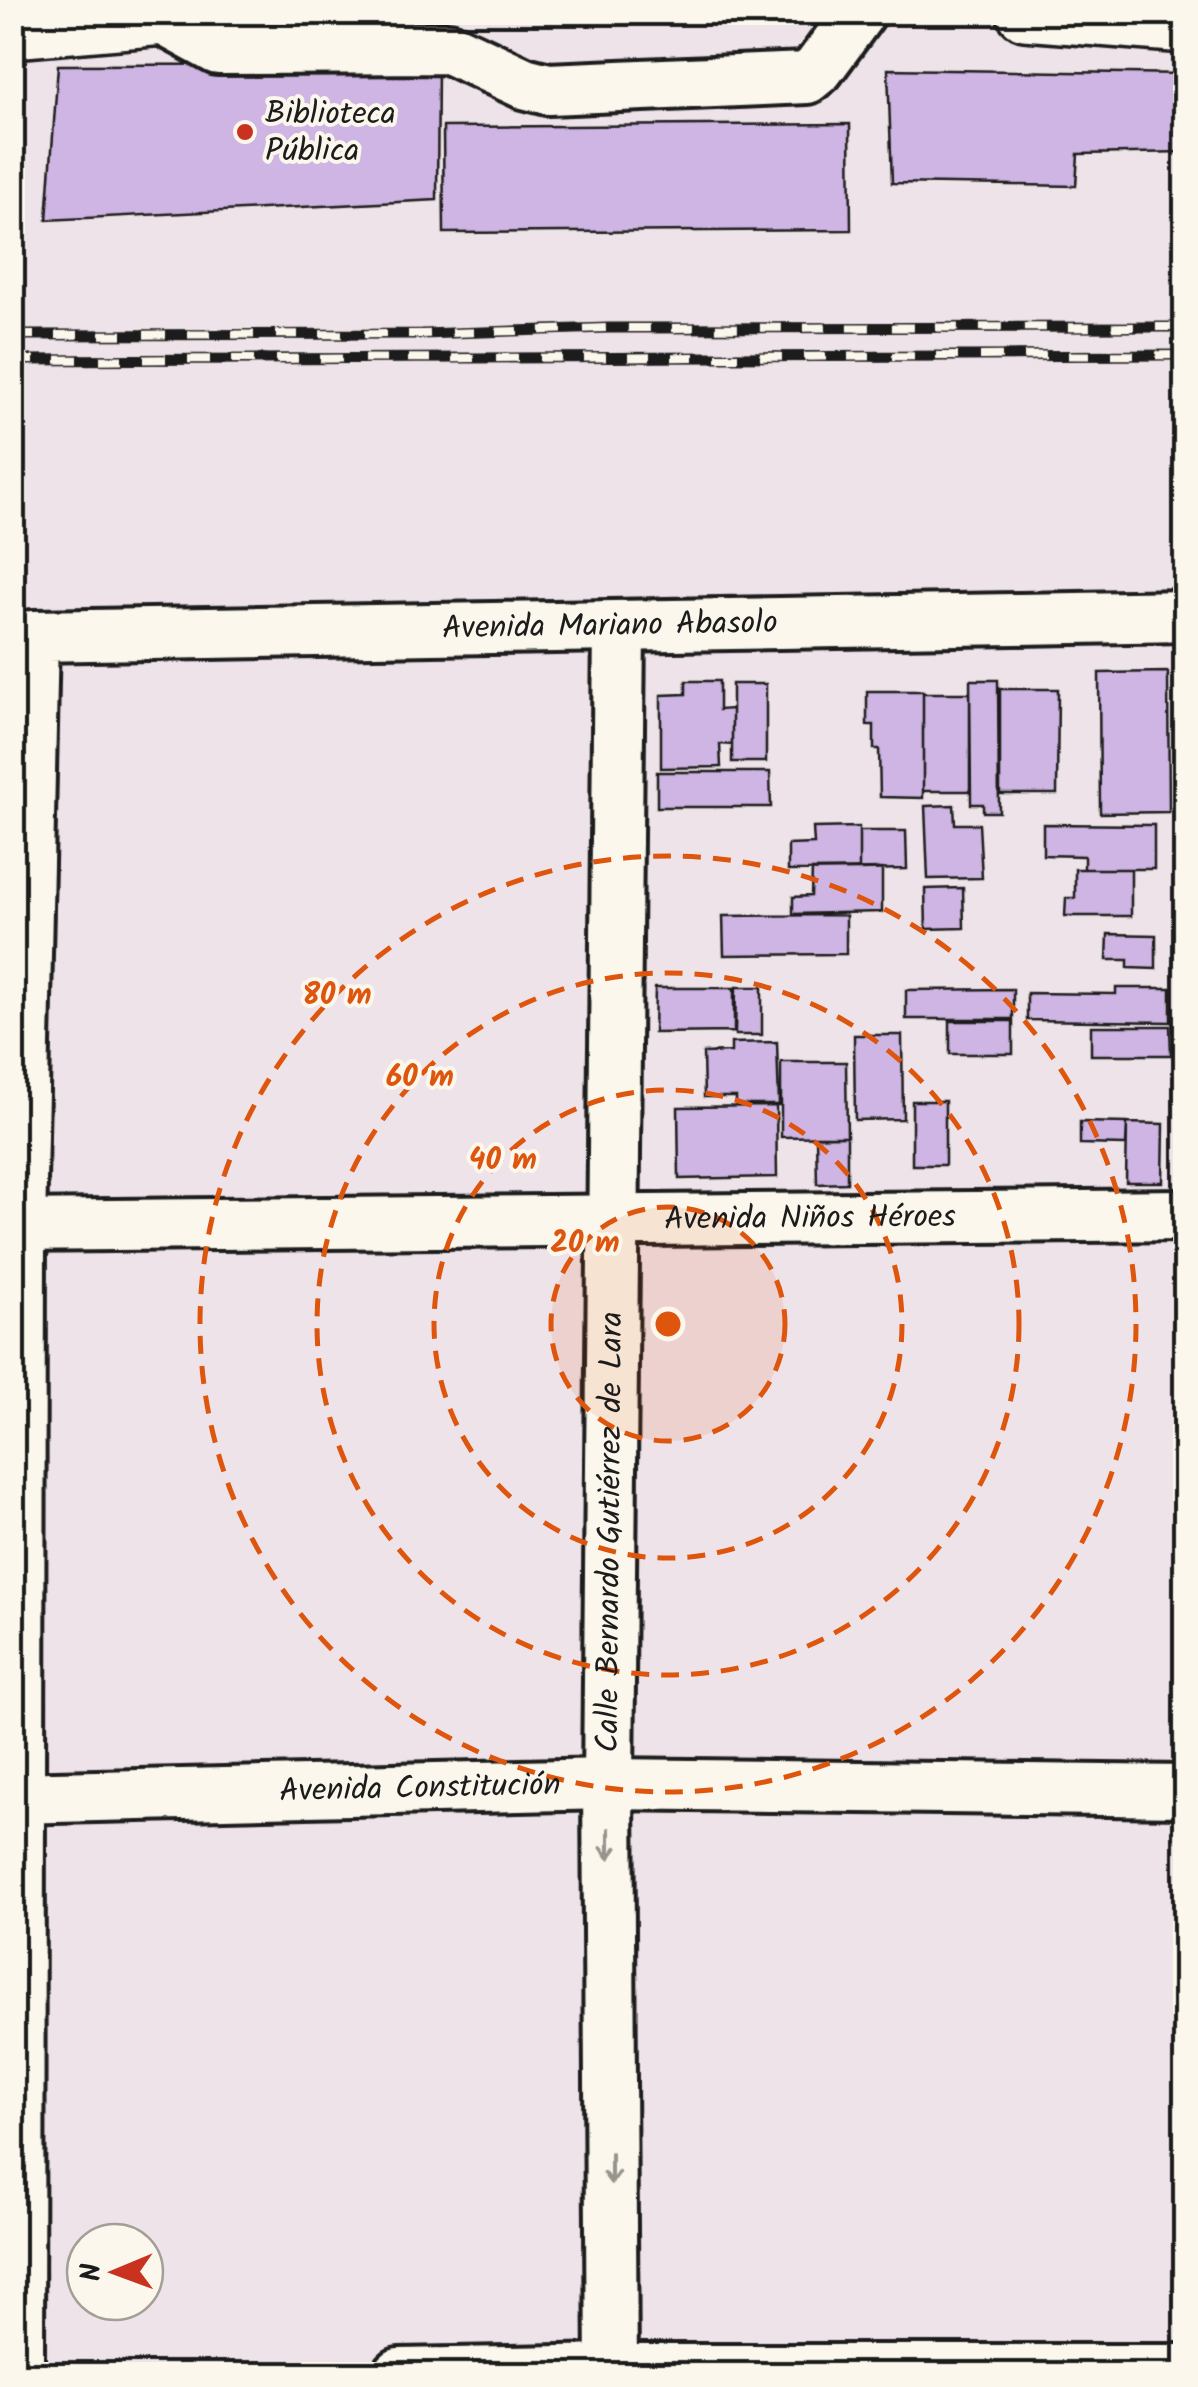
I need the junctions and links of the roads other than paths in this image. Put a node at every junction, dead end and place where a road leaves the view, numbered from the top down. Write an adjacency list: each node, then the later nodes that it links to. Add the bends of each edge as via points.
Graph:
1 (222, 12): 4 (main road)
2 (860, 12): 4 (street, via 807,78 548,88 449,48 218,49)
3 (1025, 12): 5 (main road)
4 (161, 18): 6 (main road)
5 (1186, 26)
6 (12, 30)
7 (1186, 616): 8 (street, Avenida Mariano Abasolo)
8 (618, 626): 10 (street, Calle Bernardo Gutiérrez de Lara); 11 (street, Avenida Mariano Abasolo, via 32,636)
9 (1186, 1215): 10 (street, Avenida Niños Héroes)
10 (615, 1222): 11 (street, Avenida Niños Héroes); 12 (street, Calle Bernardo Gutiérrez de Lara)
11 (16, 1226): 14 (street)
12 (608, 1784): 13 (street, Avenida Constitución); 14 (street, Avenida Constitución); 16 (street, Calle Bernardo Gutiérrez de Lara, one-way to 16)
13 (1186, 1791)
14 (15, 1798): 17 (street)
15 (1186, 2370): 16 (street)
16 (612, 2372): 18 (street)
17 (18, 2374)
18 (399, 2374)

